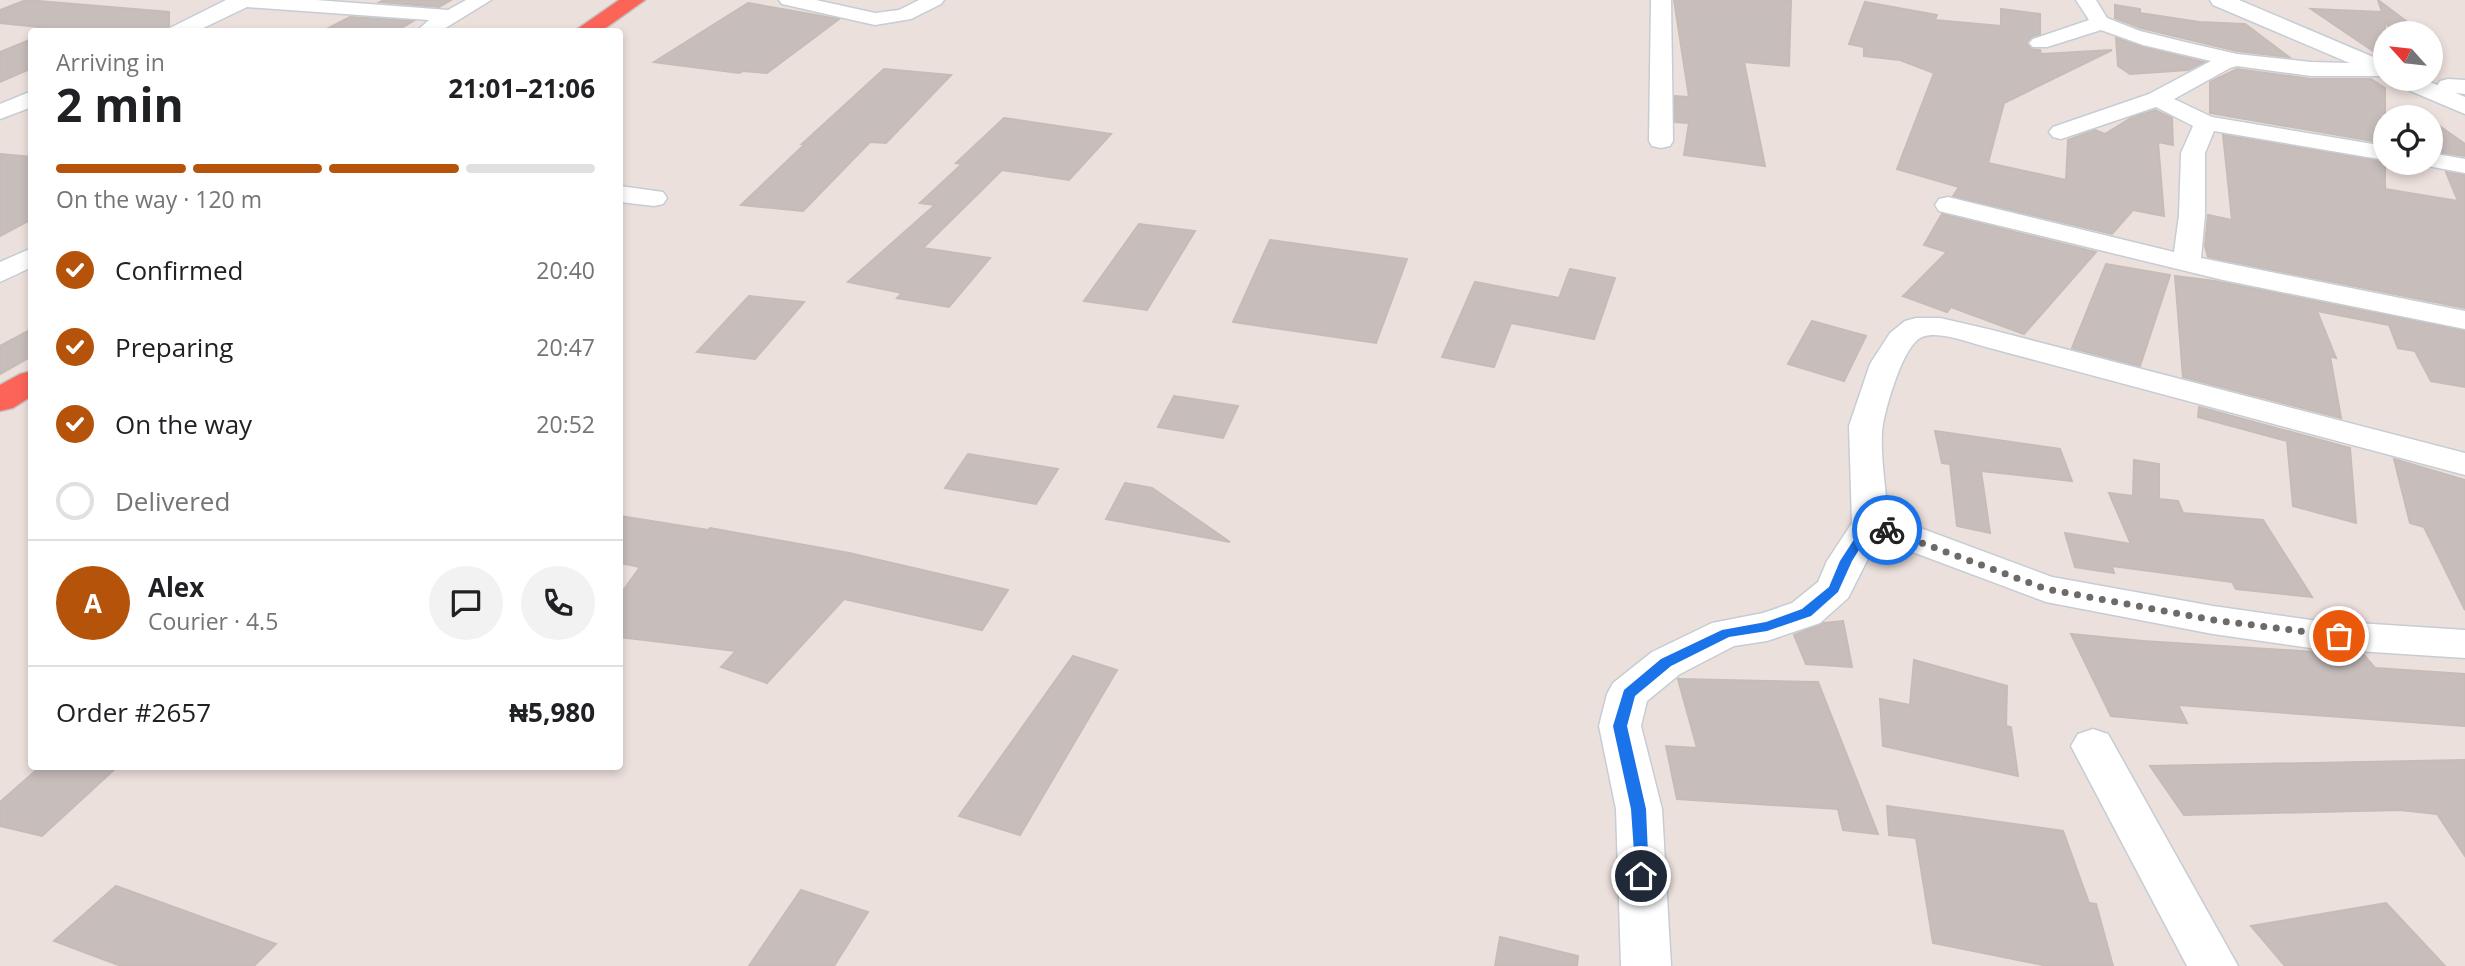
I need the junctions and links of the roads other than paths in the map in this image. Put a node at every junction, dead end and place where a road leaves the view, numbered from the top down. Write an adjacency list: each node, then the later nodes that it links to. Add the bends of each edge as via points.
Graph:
1 (236, 0): 2 (street)
2 (246, 0): 11 (street); 13 (street)
3 (481, 0): 11 (street)
4 (634, 0): 15 (highway)
5 (789, 0): 6 (street, via 875,19 904,15)
6 (934, 0)
7 (1661, 0): 28 (street)
8 (2086, 0): 12 (street)
9 (2221, 0): 19 (street)
10 (2248, 0): 18 (street)
11 (450, 16): 14 (street)
12 (2100, 22): 16 (street); 17 (street, via 2128,34)
13 (186, 28)
14 (430, 28)
15 (590, 28)
16 (2040, 43)
17 (2237, 60): 20 (street, via 2311,69); 22 (street, via 2224,62)
18 (2373, 62)
19 (2373, 64)
20 (2373, 70)
21 (2433, 91): 24 (street)
22 (2157, 99): 26 (street); 27 (street)
23 (28, 100): 25 (street)
24 (2465, 106)
25 (0, 112)
26 (2206, 123): 29 (street); 36 (street, via 2193,153)
27 (2061, 132)
28 (1661, 141)
29 (2373, 151)
30 (2443, 162): 31 (street)
31 (2465, 166)
32 (623, 194): 33 (street)
33 (654, 198)
34 (1948, 205): 36 (street)
35 (28, 258): 37 (street)
36 (2186, 263): 38 (street)
37 (0, 273)
38 (2465, 320)
39 (28, 382): 40 (highway)
40 (0, 400)
41 (2465, 464): 42 (street, via 1940,327 1916,327 1901,339 1886,364 1867,426)
42 (1870, 523): 43 (street, via 2046,589 2311,634); 45 (street, via 1834,589 1807,612 1767,627 1726,633 1666,663 1628,694 1620,726 1639,809)
43 (2465, 644)
44 (2092, 746): 46 (street)
45 (1646, 966)
46 (2213, 966)

